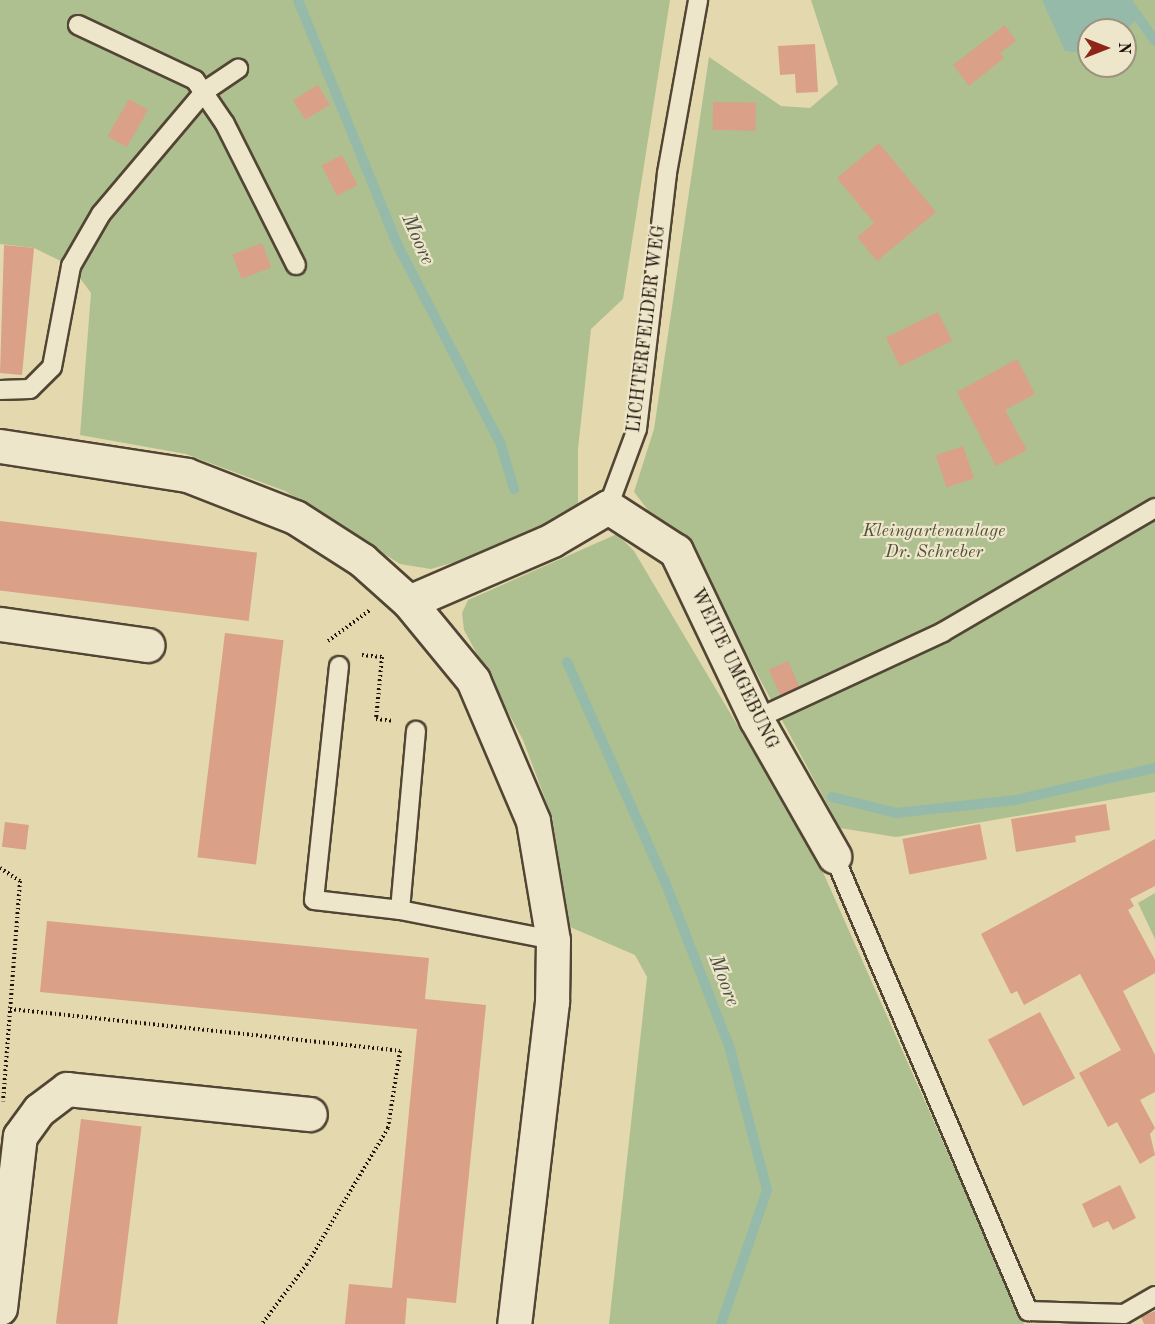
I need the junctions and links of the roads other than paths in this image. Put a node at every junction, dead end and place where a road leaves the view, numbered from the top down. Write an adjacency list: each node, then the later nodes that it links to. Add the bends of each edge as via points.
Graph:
1 (698, 0): 8 (lane, LICHTERFELDER WEG, via 667,173 637,429)
2 (78, 25): 4 (lane, via 195,80)
3 (238, 69): 4 (lane)
4 (205, 91): 5 (lane); 6 (lane, via 101,214 71,266 52,367 30,389)
5 (296, 265)
6 (0, 390)
7 (0, 446): 10 (street, via 187,475 295,517)
8 (608, 507): 10 (street, via 552,540); 14 (street, WEITE UMGEBUNG, via 675,551)
9 (1155, 508): 14 (lane, via 942,632)
10 (400, 595): 18 (street, via 473,680 510,755 534,821)
11 (1, 632): 12 (street)
12 (148, 645)
13 (339, 666): 17 (lane, via 314,900)
14 (756, 719): 16 (street, WEITE UMGEBUNG)
15 (411, 727): 17 (lane)
16 (834, 856): 22 (lane)
17 (400, 910): 18 (lane)
18 (553, 940): 24 (street, via 552,1002)
19 (310, 1114): 21 (street, via 67,1089 39,1110 20,1136)
20 (1155, 1296): 23 (lane)
21 (0, 1308)
22 (1031, 1318): 23 (lane)
23 (1126, 1319)
24 (514, 1324)

